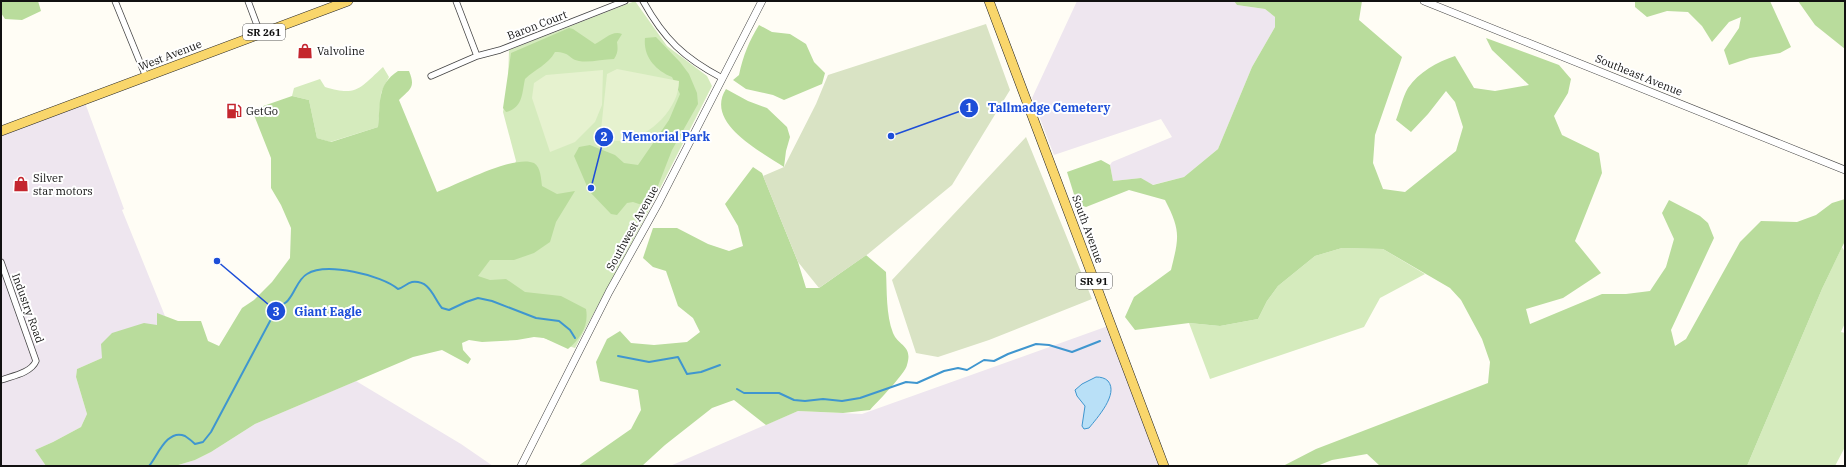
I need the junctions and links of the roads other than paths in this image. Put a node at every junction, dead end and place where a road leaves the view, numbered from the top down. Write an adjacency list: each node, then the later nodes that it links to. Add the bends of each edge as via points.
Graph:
1 (115, 1): 13 (street)
2 (248, 1): 10 (street)
3 (348, 1): 10 (main road, West Avenue / SR 261)
4 (456, 1): 11 (street)
5 (625, 1): 11 (street, Baron Court, via 500,50)
6 (643, 1): 14 (street, via 662,32 679,50)
7 (762, 1): 14 (street, Southwest Avenue)
8 (990, 1): 20 (main road, South Avenue / SR 91)
9 (1424, 1): 16 (street, Southeast Avenue)
10 (260, 33): 13 (main road, West Avenue / SR 261)
11 (477, 56): 12 (street, Baron Court)
12 (431, 76)
13 (146, 77): 15 (main road, West Avenue / SR 261)
14 (722, 78): 19 (street, Southwest Avenue)
15 (1, 131)
16 (1845, 170)
17 (1, 262): 18 (street, Industry Road, via 36,361 34,367)
18 (1, 380)
19 (521, 466)
20 (1164, 466)

